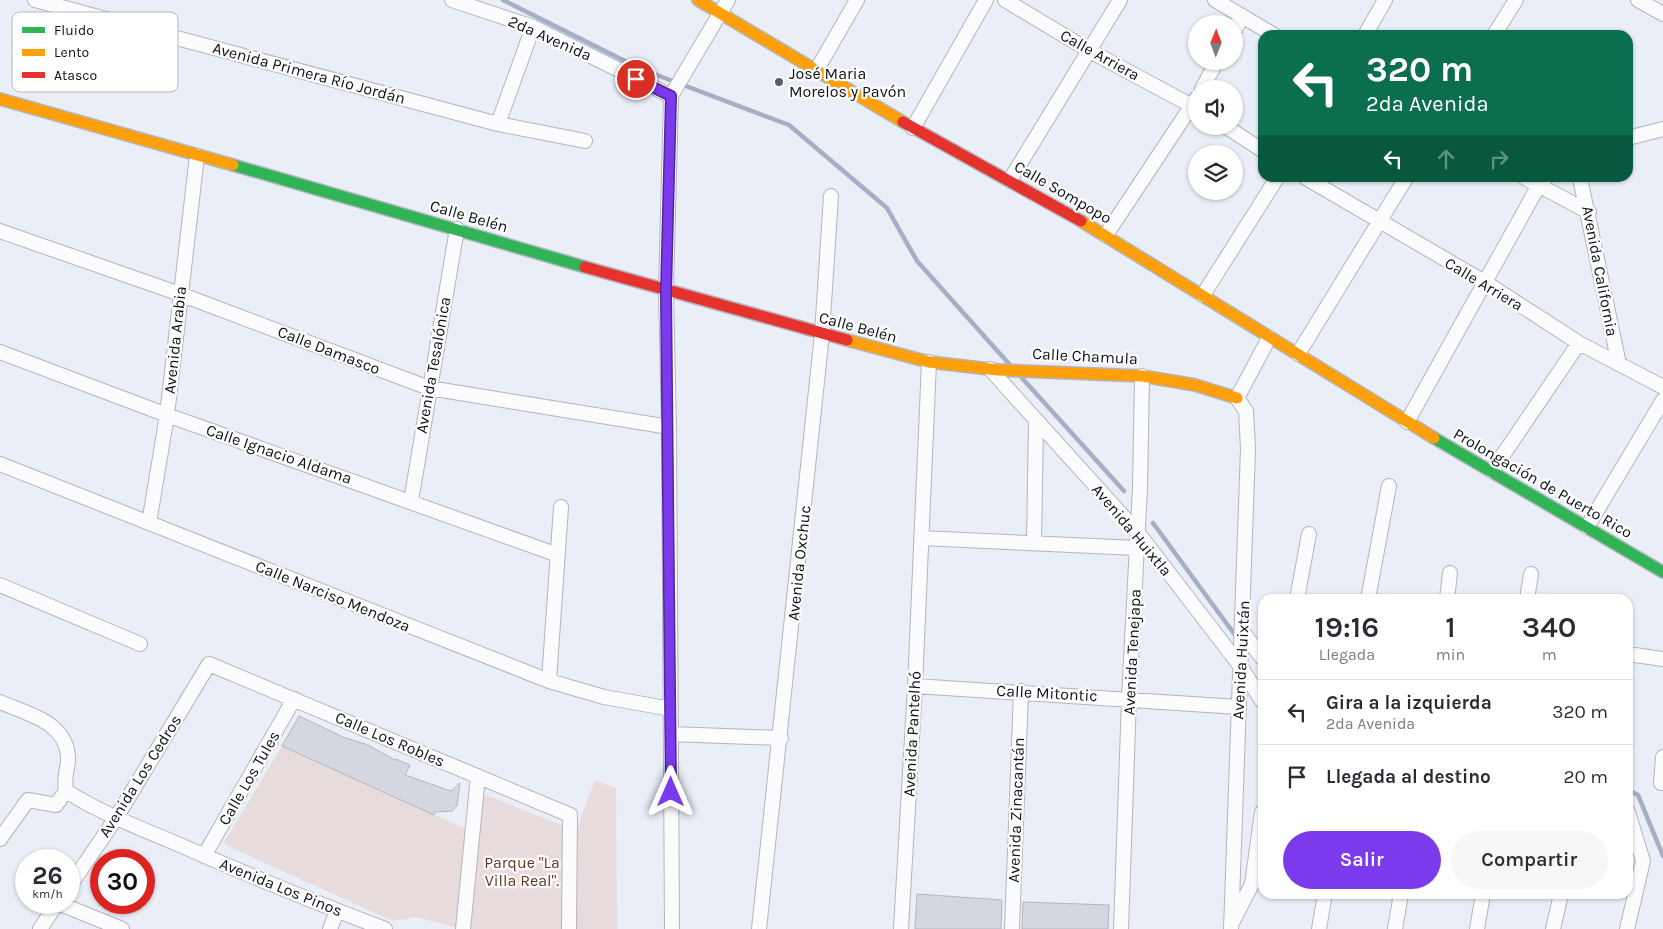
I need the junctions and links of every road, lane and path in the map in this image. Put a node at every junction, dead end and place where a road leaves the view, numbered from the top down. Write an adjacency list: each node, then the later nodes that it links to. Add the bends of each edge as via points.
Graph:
1 (34, 0): 13 (street, Avenida Primera Río Jordán)
2 (452, 0): 18 (street, 2da Avenida)
3 (698, 0): 14 (street, Calle Sompopo)
4 (728, 0): 14 (street)
5 (857, 0): 24 (street)
6 (986, 0): 30 (street)
7 (1005, 0): 23 (street, Calle Arriera)
8 (1120, 0): 23 (street)
9 (1215, 0): 16 (street)
10 (1385, 0): 20 (street)
11 (1516, 0): 21 (street)
12 (1638, 0): 15 (street)
13 (79, 12)
14 (720, 13): 24 (street, Calle Sompopo); 25 (street)
15 (1663, 14)
16 (1239, 15)
17 (1243, 18): 19 (street)
18 (533, 27): 25 (street, 2da Avenida); 29 (street)
19 (1265, 30)
20 (1369, 30)
21 (1497, 30)
22 (178, 38): 29 (street, Avenida Primera Río Jordán)
23 (1090, 52): 27 (street, Calle Arriera); 37 (street)
24 (816, 71): 30 (street, Calle Sompopo)
25 (672, 93): 51 (street)
26 (0, 99): 36 (street, Calle Belén)
27 (1188, 101)
28 (1188, 114): 49 (street)
29 (498, 124): 34 (street, Avenida Primera Río Jordán)
30 (913, 128): 37 (street, Calle Sompopo)
31 (1663, 129): 33 (street)
32 (1239, 135): 35 (street)
33 (1633, 137)
34 (585, 141)
35 (1258, 147)
36 (197, 156): 47 (street, Calle Belén); 52 (street, Avenida Arabia)
37 (1010, 180): 49 (street, Calle Sompopo)
38 (1274, 182): 53 (street)
39 (1313, 182): 46 (street, Calle Arriera)
40 (1404, 182): 46 (street)
41 (1541, 182): 50 (street)
42 (1544, 182): 45 (street)
43 (1581, 182): 45 (street, Avenida California)
44 (831, 196): 54 (street, Avenida Oxchuc)
45 (1589, 212): 60 (street, Avenida California)
46 (1380, 222): 50 (street, Calle Arriera); 58 (street)
47 (456, 229): 51 (street, Calle Belén); 64 (street, Avenida Tesalónica)
48 (0, 231): 52 (street, Calle Damasco)
49 (1106, 235): 53 (street, Calle Sompopo)
50 (1486, 283): 56 (street, Calle Arriera); 69 (street)
51 (666, 291): 54 (street, Calle Belén); 70 (street)
52 (180, 294): 64 (street, Calle Damasco); 67 (street, Avenida Arabia)
53 (1203, 295): 55 (street, Calle Sompopo)
54 (822, 334): 59 (street, Calle Belén); 108 (street, Avenida Oxchuc)
55 (1269, 338): 58 (street, Calle Sompopo); 65 (street)
56 (1579, 343): 60 (street, Calle Arriera); 72 (street)
57 (0, 352): 67 (street, Calle Ignacio Aldama)
58 (1298, 354): 69 (street, Calle Sompopo)
59 (929, 362): 61 (street, Calle Chamula); 79 (street)
60 (1619, 364): 63 (street, Calle Arriera)
61 (994, 369): 62 (street, Calle Chamula); 68 (street, Avenida Huixtla)
62 (1142, 376): 65 (street, Calle Chamula, via 1195,385); 80 (street, Avenida Tenejapa)
63 (1663, 387)
64 (429, 388): 70 (street, Calle Damasco); 74 (street, Avenida Tesalónica)
65 (1236, 398): 91 (street, Avenida Huixtán, via 1246,411 1248,449)
66 (1663, 400): 77 (street)
67 (168, 415): 74 (street, Calle Ignacio Aldama); 76 (street, Avenida Arabia)
68 (1036, 422): 80 (street, Avenida Huixtla); 81 (street)
69 (1407, 422): 72 (street, Prolongación de Puerto Rico)
70 (669, 426): 106 (street)
71 (0, 464): 76 (street, Calle Narciso Mendoza)
72 (1492, 471): 77 (street, Prolongación de Puerto Rico)
73 (1389, 486): 88 (street)
74 (411, 501): 82 (street, Calle Ignacio Aldama)
75 (561, 507): 82 (street)
76 (149, 523): 98 (street, Calle Narciso Mendoza)
77 (1588, 527): 83 (street, Prolongación de Puerto Rico)
78 (1309, 534): 87 (street)
79 (921, 538): 81 (street); 99 (street, Avenida Pantelhó)
80 (1138, 541): 81 (street); 97 (street, Avenida Huixtla); 102 (street, Avenida Tenejapa)
81 (1034, 543)
82 (558, 555): 98 (street)
83 (1663, 572)
84 (1450, 573): 89 (street)
85 (1531, 574): 90 (street)
86 (0, 585): 92 (street)
87 (1298, 594)
88 (1369, 594)
89 (1448, 594)
90 (1528, 594)
91 (1243, 632): 93 (street); 97 (street, Avenida Huixtán)
92 (140, 644)
93 (1258, 653)
94 (1633, 655): 95 (street)
95 (1663, 659)
96 (209, 664): 103 (street, Calle Los Robles); 113 (street, Avenida Los Cedros)
97 (1241, 667): 101 (street, Avenida Huixtla); 105 (street, Avenida Huixtán)
98 (549, 681): 106 (street, Calle Narciso Mendoza, via 604,697)
99 (915, 686): 100 (street, Calle Mitontic); 135 (street, Avenida Pantelhó)
100 (1021, 692): 102 (street, Calle Mitontic); 136 (street, Avenida Zinacantán)
101 (1258, 695)
102 (1129, 698): 105 (street, Calle Mitontic); 137 (street, Avenida Tenejapa)
103 (294, 699): 110 (street, Calle Los Robles); 117 (street, Calle Los Tules)
104 (0, 702): 112 (street, via 48,722 61,734 68,757 64,778)
105 (1238, 707): 126 (street, Avenida Huixtán)
106 (671, 709): 107 (street)
107 (671, 734): 108 (street); 133 (street)
108 (781, 738): 134 (street, Avenida Oxchuc)
109 (1663, 756): 111 (street)
110 (478, 776): 131 (street); 132 (street, Calle Los Robles, via 570,815)
111 (1661, 783)
112 (66, 790): 113 (street, Avenida Los Pinos); 115 (street, via 56,805 28,800)
113 (116, 818): 117 (street, Avenida Los Pinos); 118 (street, Avenida Los Cedros)
114 (1633, 828): 142 (street, via 1643,861)
115 (0, 839)
116 (1258, 841): 126 (street, via 1252,884)
117 (204, 856): 123 (street, Avenida Los Pinos)
118 (80, 871)
119 (1324, 899): 138 (street)
120 (1400, 899): 139 (street)
121 (1482, 899): 140 (street)
122 (1560, 899): 141 (street)
123 (337, 910): 129 (street); 130 (street, Avenida Los Pinos)
124 (80, 912): 128 (street)
125 (50, 914): 127 (street)
126 (1231, 927)
127 (40, 929)
128 (122, 929)
129 (330, 929)
130 (385, 929)
131 (463, 929)
132 (569, 929)
133 (672, 929)
134 (760, 929)
135 (901, 929)
136 (1012, 929)
137 (1121, 929)
138 (1319, 929)
139 (1395, 929)
140 (1477, 929)
141 (1553, 929)
142 (1627, 929)

